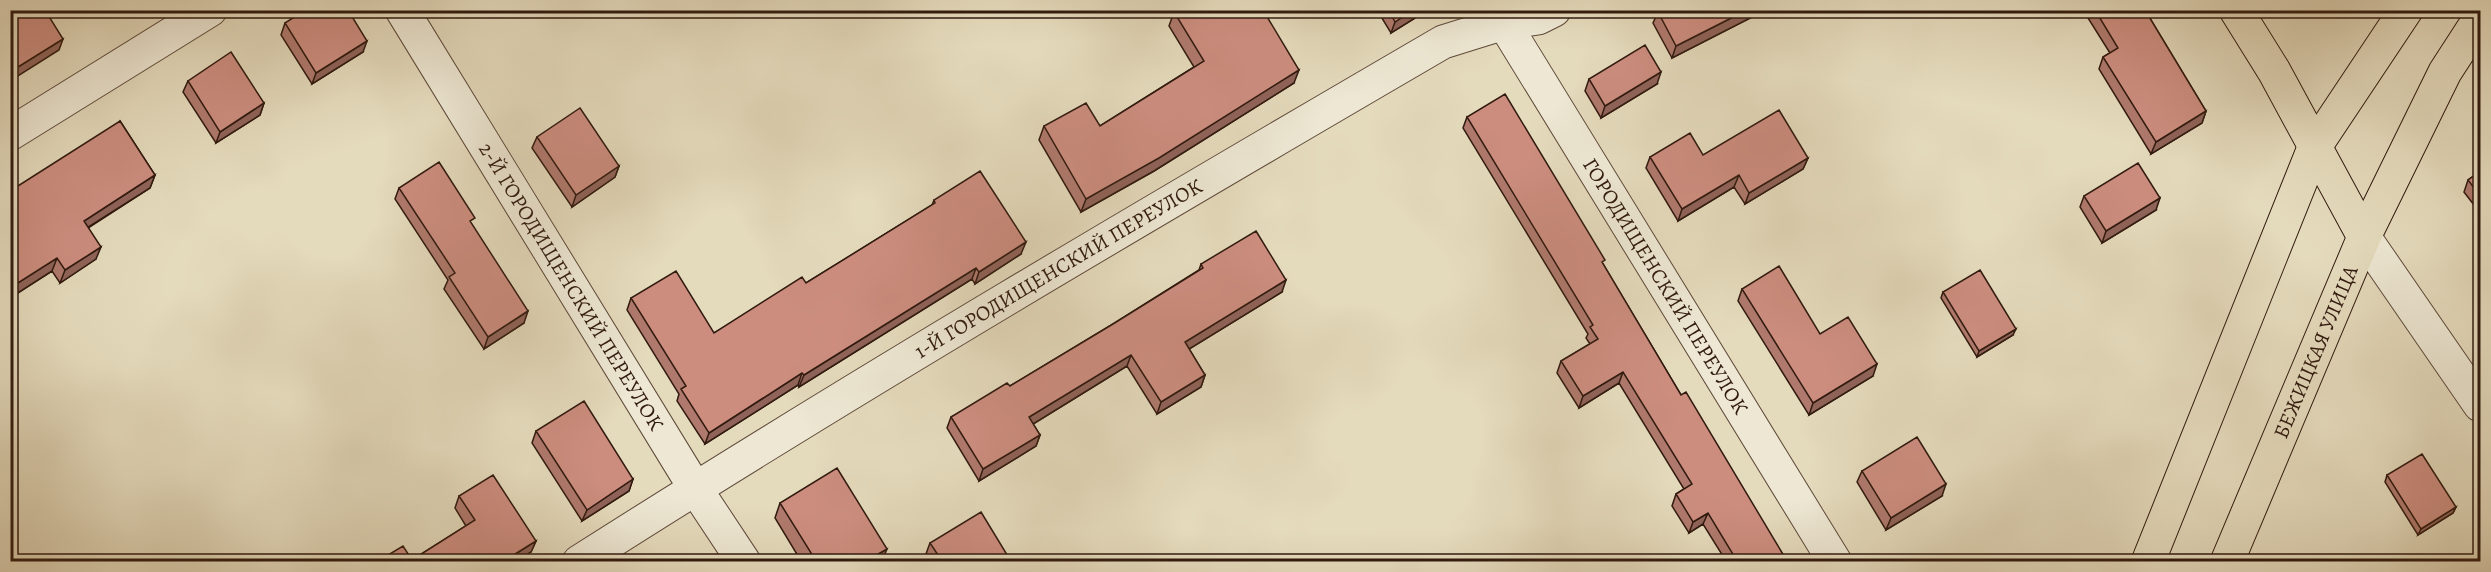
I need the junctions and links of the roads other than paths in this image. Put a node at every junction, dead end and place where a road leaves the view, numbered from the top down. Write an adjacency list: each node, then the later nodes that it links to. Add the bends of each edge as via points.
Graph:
1 (210, 10): 8 (street)
2 (402, 10): 12 (street, 2-Й ГОРОДИЩЕНСКИЙ ПЕРЕУЛОК)
3 (1554, 10): 6 (street, 1-Й ГОРОДИЩЕНСКИЙ ПЕРЕУЛОК, via 1538,18)
4 (2236, 10): 9 (main road, via 2274,71)
5 (2406, 10): 9 (main road)
6 (1500, 17): 12 (street, 1-Й ГОРОДИЩЕНСКИЙ ПЕРЕУЛОК, via 1423,53 1068,261); 15 (street, ГОРОДИЩЕНСКИЙ ПЕРЕУЛОК)
7 (2481, 18): 10 (main road, БЕЖИЦКАЯ УЛИЦА, via 2445,72)
8 (10, 134)
9 (2314, 148): 10 (main road); 16 (main road)
10 (2364, 237): 11 (street); 17 (main road, БЕЖИЦКАЯ УЛИЦА)
11 (2481, 405)
12 (695, 488): 13 (street, 1-Й ГОРОДИЩЕНСКИЙ ПЕРЕУЛОК); 14 (street, 2-Й ГОРОДИЩЕНСКИЙ ПЕРЕУЛОК)
13 (579, 561)
14 (744, 561)
15 (1835, 561)
16 (2148, 561)
17 (2227, 561)

